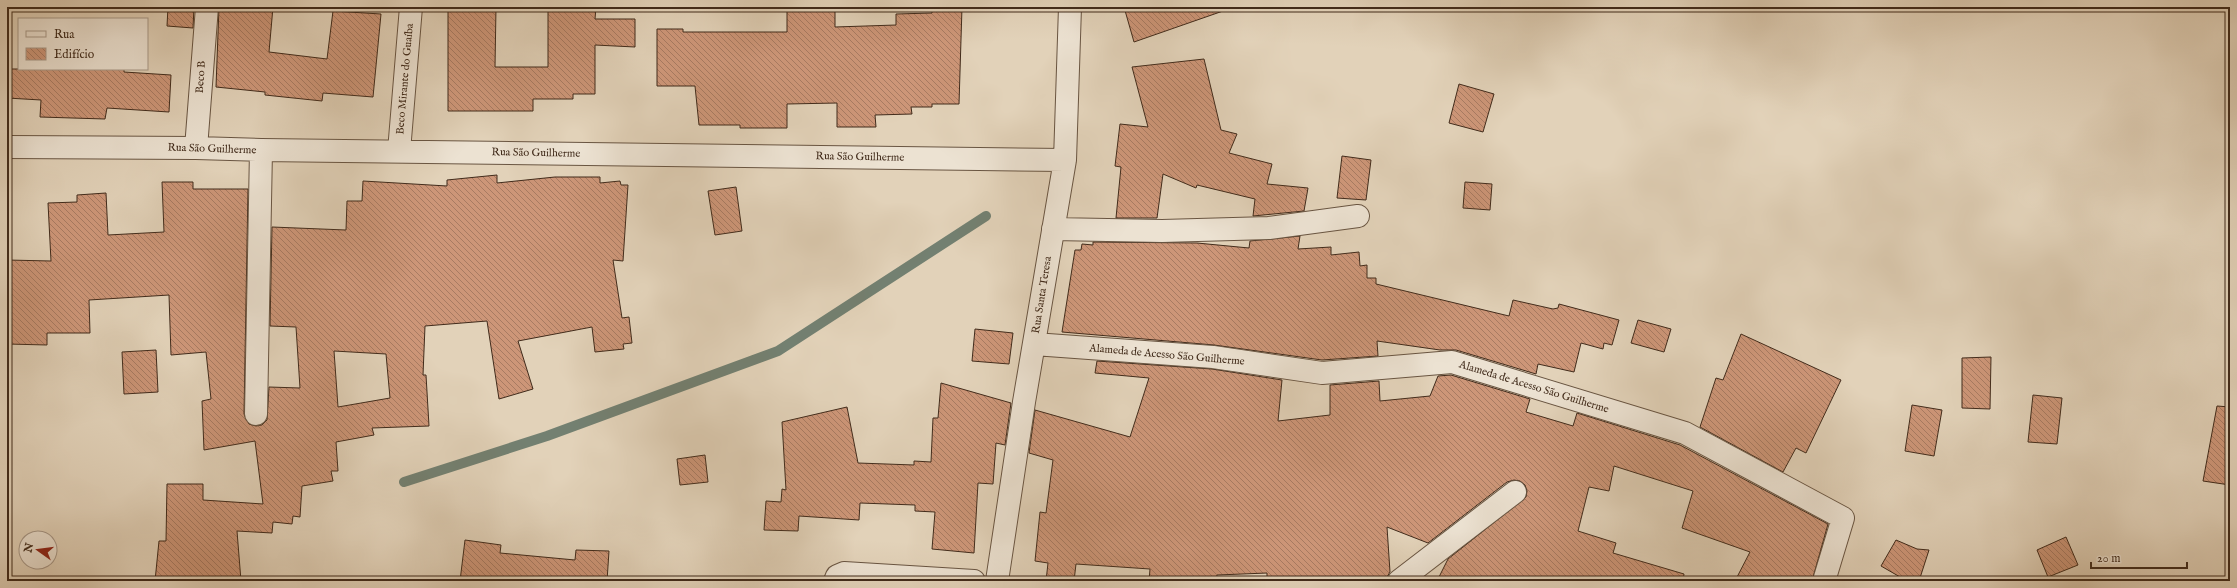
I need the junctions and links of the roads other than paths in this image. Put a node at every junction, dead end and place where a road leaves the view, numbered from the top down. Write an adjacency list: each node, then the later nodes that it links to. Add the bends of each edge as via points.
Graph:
1 (207, 7): 5 (street, Beco B)
2 (411, 7): 7 (street, Beco Mirante do Guaíba)
3 (1070, 7): 8 (street, Rua Santa Teresa)
4 (7, 147): 5 (street, Rua São Guilherme)
5 (196, 148): 6 (street, Rua São Guilherme)
6 (261, 150): 7 (street, Rua São Guilherme); 12 (street)
7 (399, 151): 8 (street, Rua São Guilherme)
8 (1066, 160): 10 (street, Rua Santa Teresa)
9 (1358, 216): 10 (street, via 1269,228 1162,231)
10 (1053, 229): 11 (street, Rua Santa Teresa)
11 (1034, 344): 16 (street, Rua Santa Teresa); 18 (street, Alameda de Acesso São Guilherme, via 1213,357 1322,373 1452,362 1685,432 1843,518)
12 (256, 414)
13 (1515, 492): 17 (street)
14 (835, 581): 15 (street, via 837,576 844,573)
15 (974, 581)
16 (997, 581)
17 (1399, 581)
18 (1824, 581)

